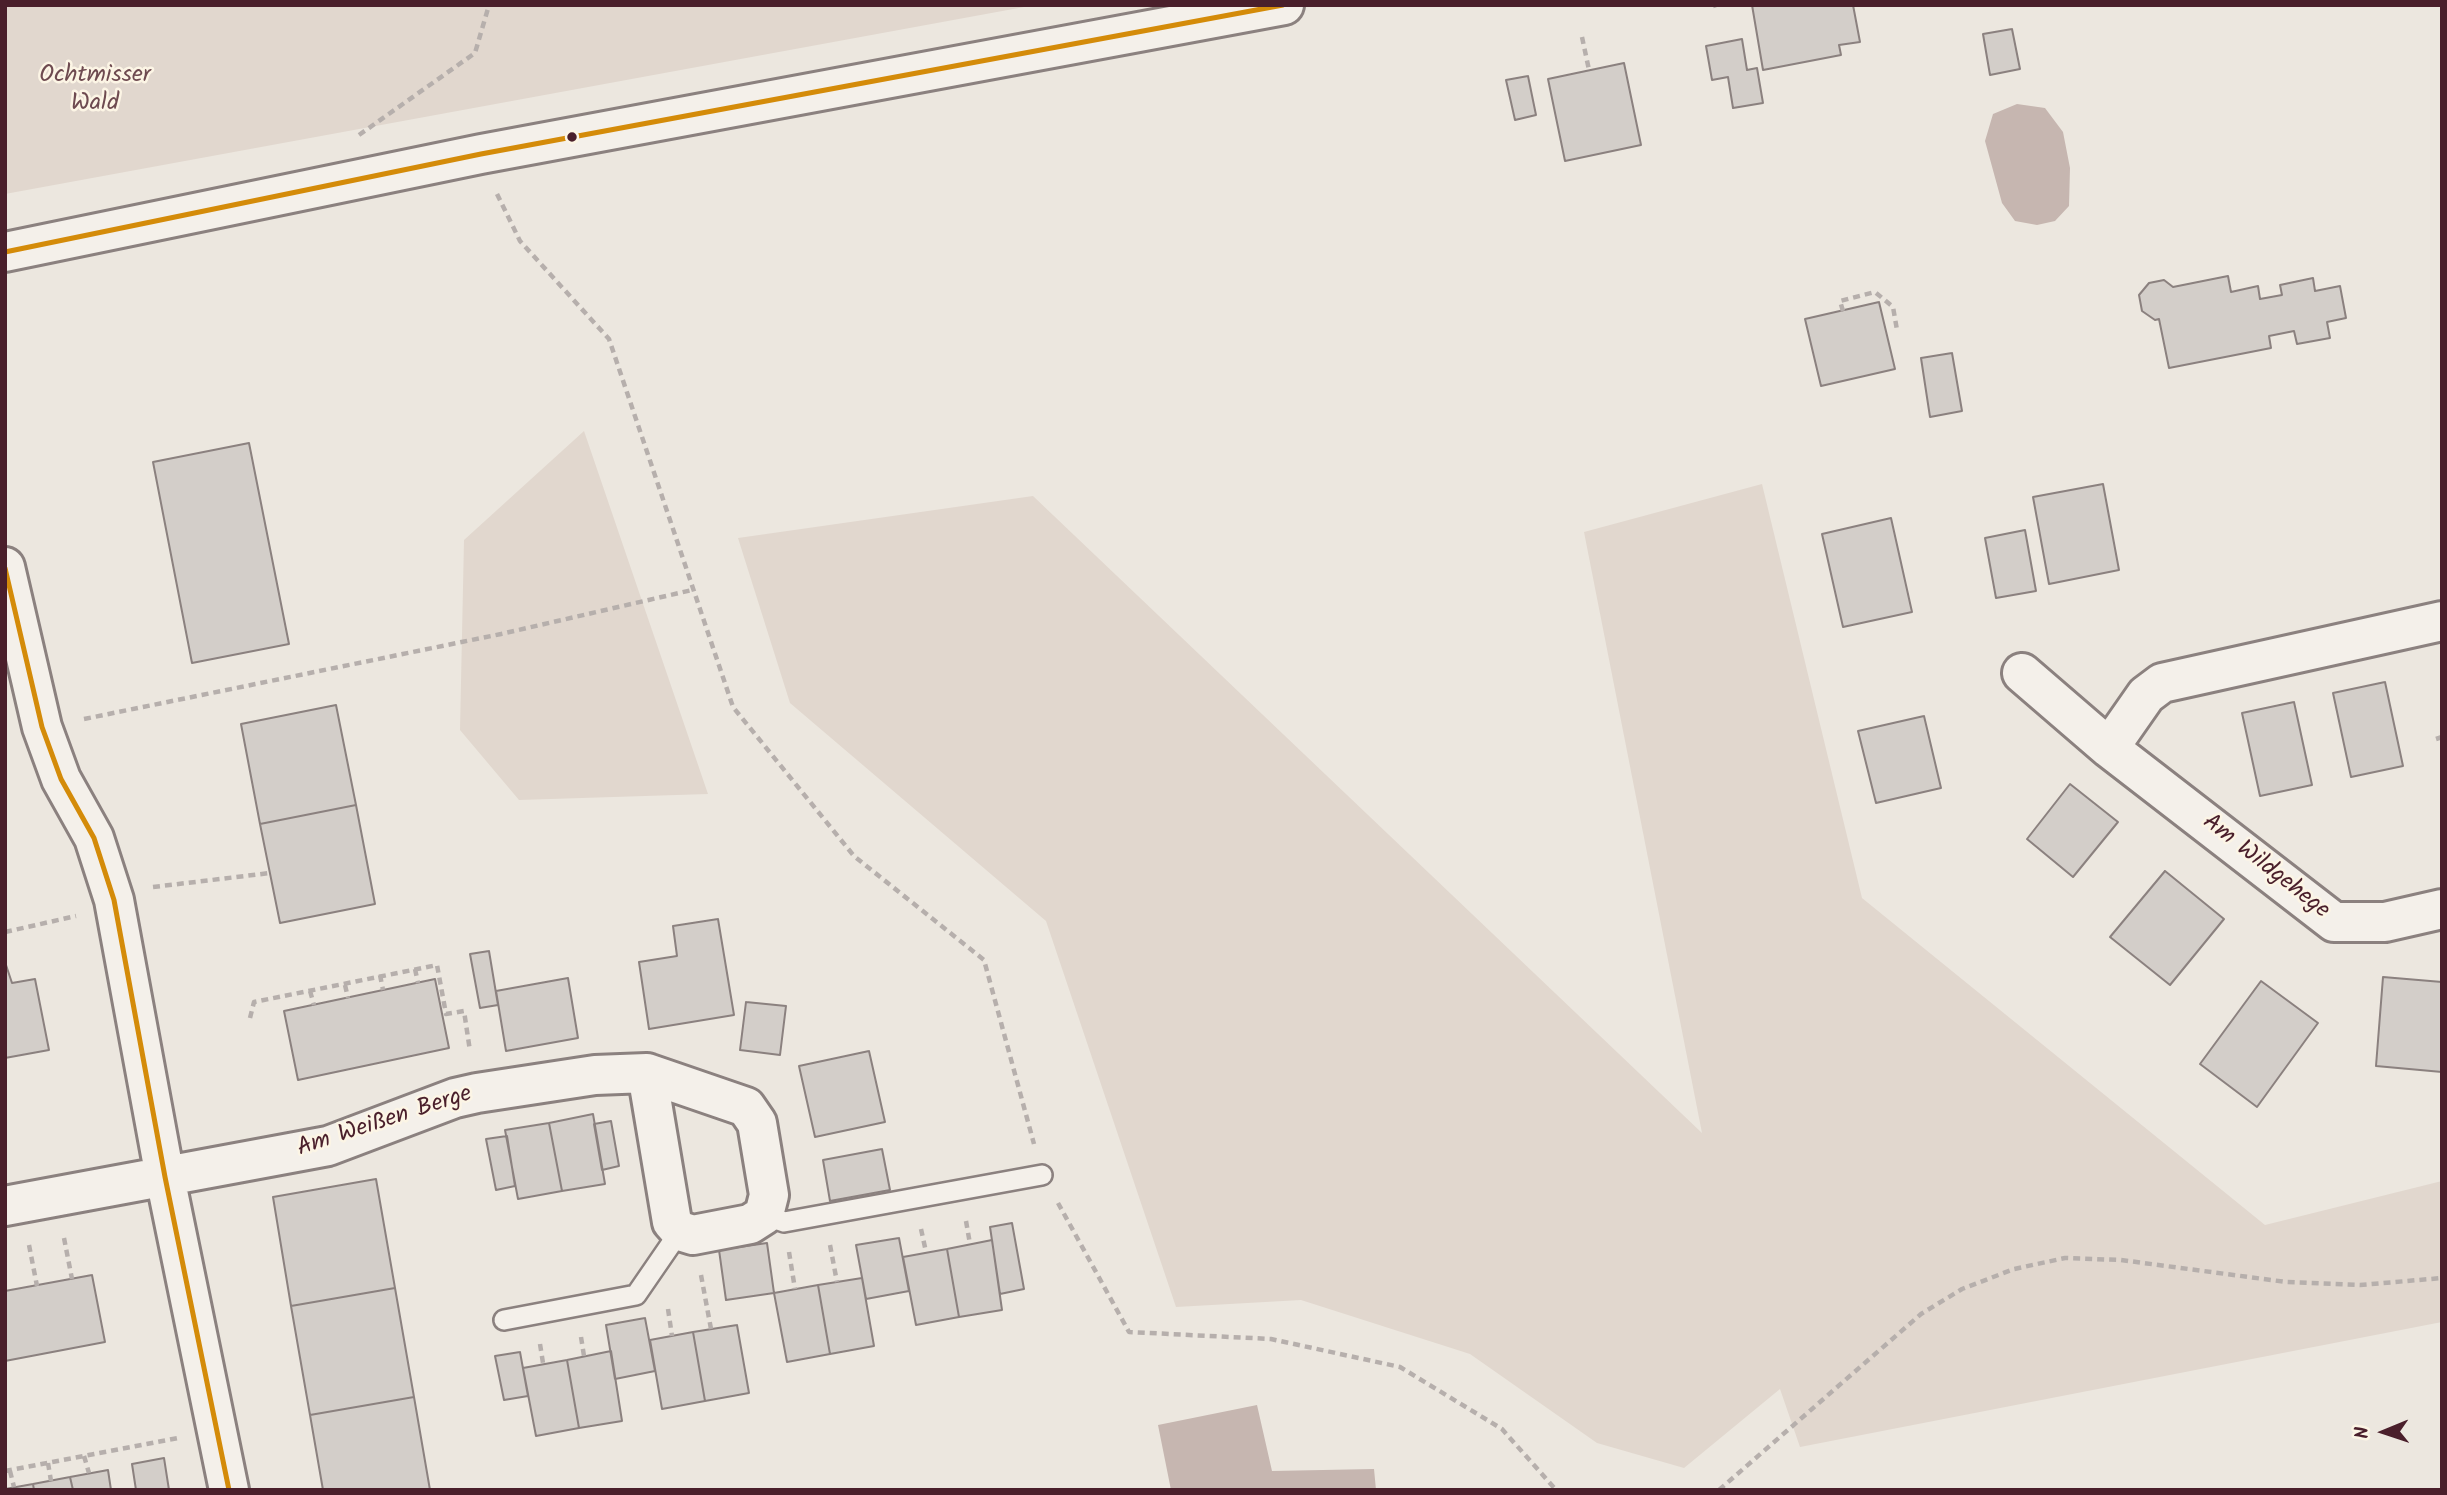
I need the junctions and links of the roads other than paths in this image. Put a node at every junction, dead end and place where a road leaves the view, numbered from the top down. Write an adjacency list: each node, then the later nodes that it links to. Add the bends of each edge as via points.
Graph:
1 (1284, 5): 2 (street, via 487,153)
2 (5, 252)
3 (5, 567): 5 (street)
4 (2442, 621): 7 (street, via 2162,684 2146,695)
5 (17, 669): 11 (street, via 61,779 94,838 114,900)
6 (2022, 673): 7 (street, Am Wildgehege)
7 (2109, 748): 8 (street, Am Wildgehege, via 2334,922 2385,922)
8 (2442, 909)
9 (647, 1073): 11 (street, Am Weißen Berge, via 595,1075 477,1093 328,1146); 13 (street, Am Weißen Berge, via 746,1107 757,1123 769,1195); 14 (street, via 672,1222)
10 (1042, 1175): 13 (lane, via 784,1222)
11 (165, 1177): 12 (street, Am Weißen Berge); 16 (street)
12 (5, 1206)
13 (764, 1215): 14 (street, via 750,1224)
14 (687, 1233): 15 (lane, via 636,1295)
15 (504, 1320)
16 (229, 1490)

